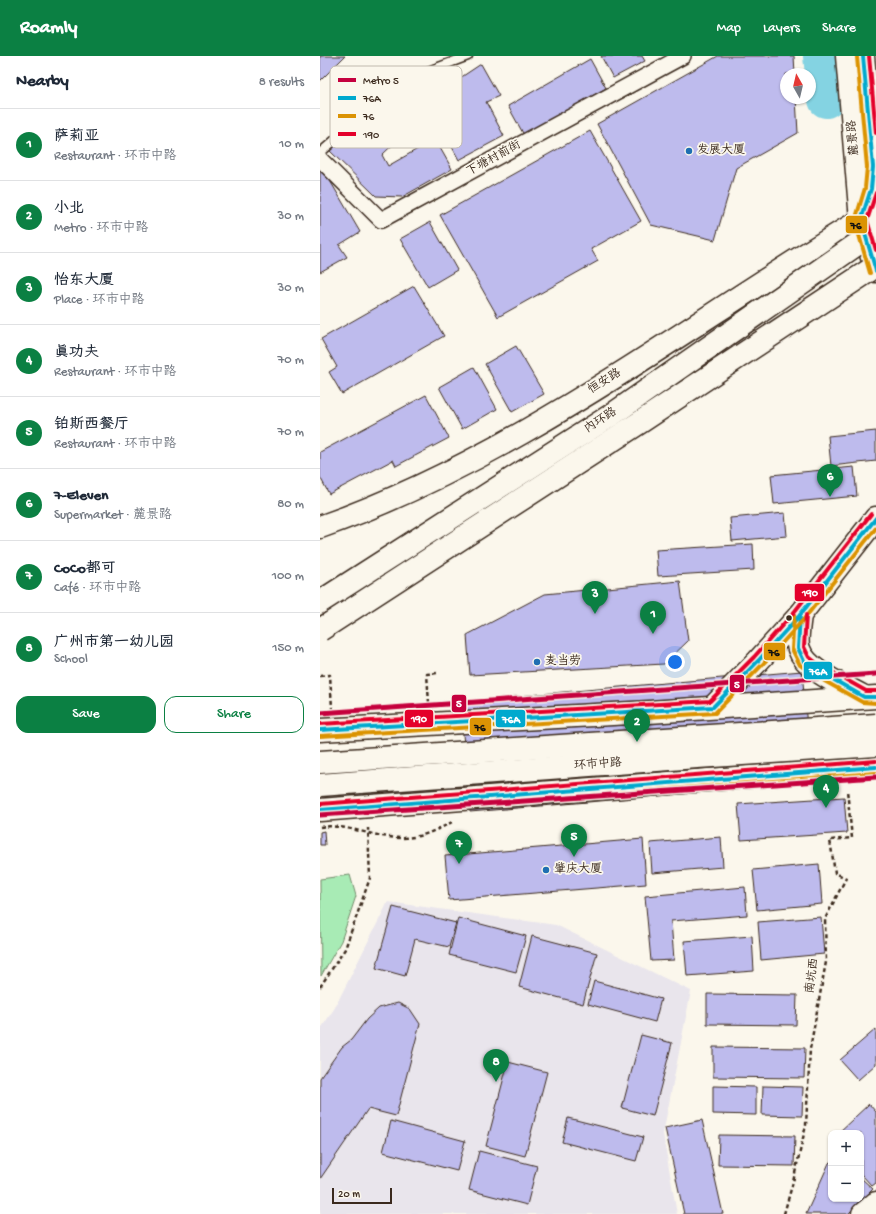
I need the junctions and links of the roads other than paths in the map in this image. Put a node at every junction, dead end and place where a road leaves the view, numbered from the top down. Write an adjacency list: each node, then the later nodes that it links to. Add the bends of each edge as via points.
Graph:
1 (468, 56): 5 (lane)
2 (683, 56): 9 (street, 下塘村前街, via 381,220)
3 (847, 56): 10 (main road, 麓景路)
4 (863, 56): 6 (main road, 麓景路)
5 (442, 66)
6 (873, 137): 10 (main road, 麓景路)
7 (330, 144): 8 (lane)
8 (320, 153)
9 (320, 159)
10 (871, 220): 12 (main road, 麓景路); 14 (main road, 恒安路, via 496,448 411,491); 15 (main road, 内环路, bridge, via 613,414)
11 (876, 266): 17 (main road, 内环路, bridge)
12 (876, 271)
13 (876, 518): 16 (main road)
14 (320, 527)
15 (320, 602)
16 (800, 615): 18 (main road, via 798,648 804,660 815,670); 19 (main road)
17 (320, 630)
18 (870, 697): 19 (main road)
19 (713, 707): 20 (main road)
20 (650, 712): 22 (main road); 25 (main road)
21 (876, 725): 26 (main road, 环市中路, bridge)
22 (327, 730)
23 (876, 734): 25 (main road)
24 (876, 745): 29 (main road, 环市中路, bridge)
25 (560, 757): 28 (main road)
26 (320, 762)
27 (876, 767): 30 (main road, 环市中路)
28 (320, 772)
29 (320, 785)
30 (320, 810)
31 (876, 1203): 32 (main road)
32 (863, 1214)

